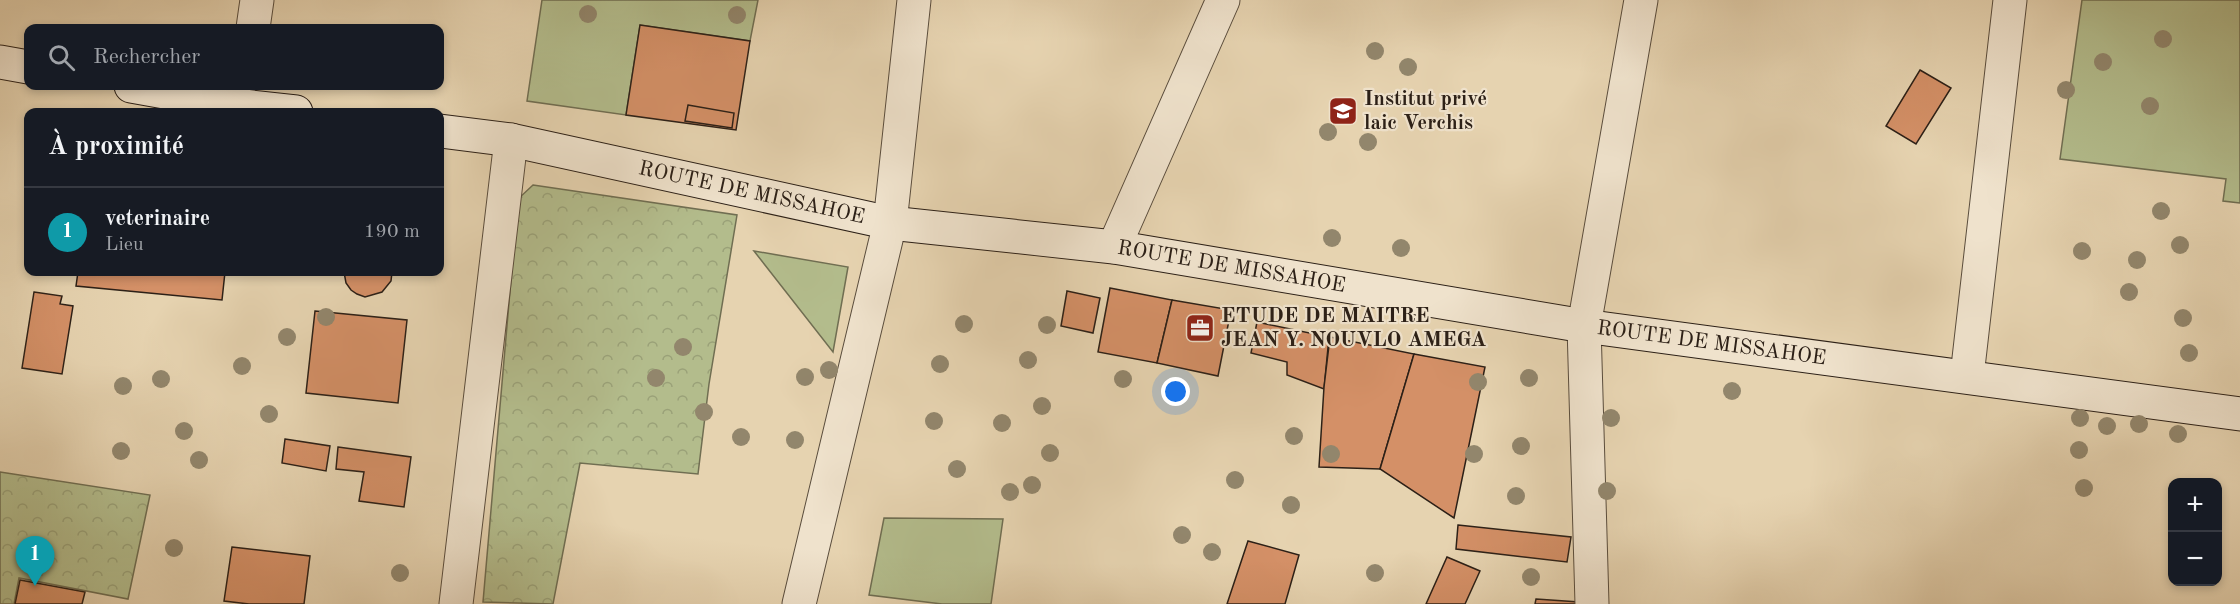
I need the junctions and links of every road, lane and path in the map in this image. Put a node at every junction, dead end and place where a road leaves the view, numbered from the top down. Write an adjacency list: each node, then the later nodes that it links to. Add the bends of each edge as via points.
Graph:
1 (257, 0): 6 (street)
2 (914, 0): 14 (street)
3 (1223, 0): 15 (street)
4 (1641, 0): 16 (street)
5 (2010, 0): 17 (street)
6 (254, 24)
7 (0, 62): 8 (street)
8 (24, 66)
9 (176, 90): 10 (street)
10 (244, 96): 11 (street)
11 (283, 108)
12 (444, 132): 13 (street, ROUTE DE MISSAHOE)
13 (511, 140): 14 (street, ROUTE DE MISSAHOE); 19 (street)
14 (890, 223): 15 (street, ROUTE DE MISSAHOE); 20 (street)
15 (1114, 247): 16 (street, ROUTE DE MISSAHOE)
16 (1584, 326): 17 (street, ROUTE DE MISSAHOE); 21 (street)
17 (1966, 376): 18 (street, ROUTE DE MISSAHOE)
18 (2240, 414)
19 (456, 604)
20 (799, 604)
21 (1592, 604)

